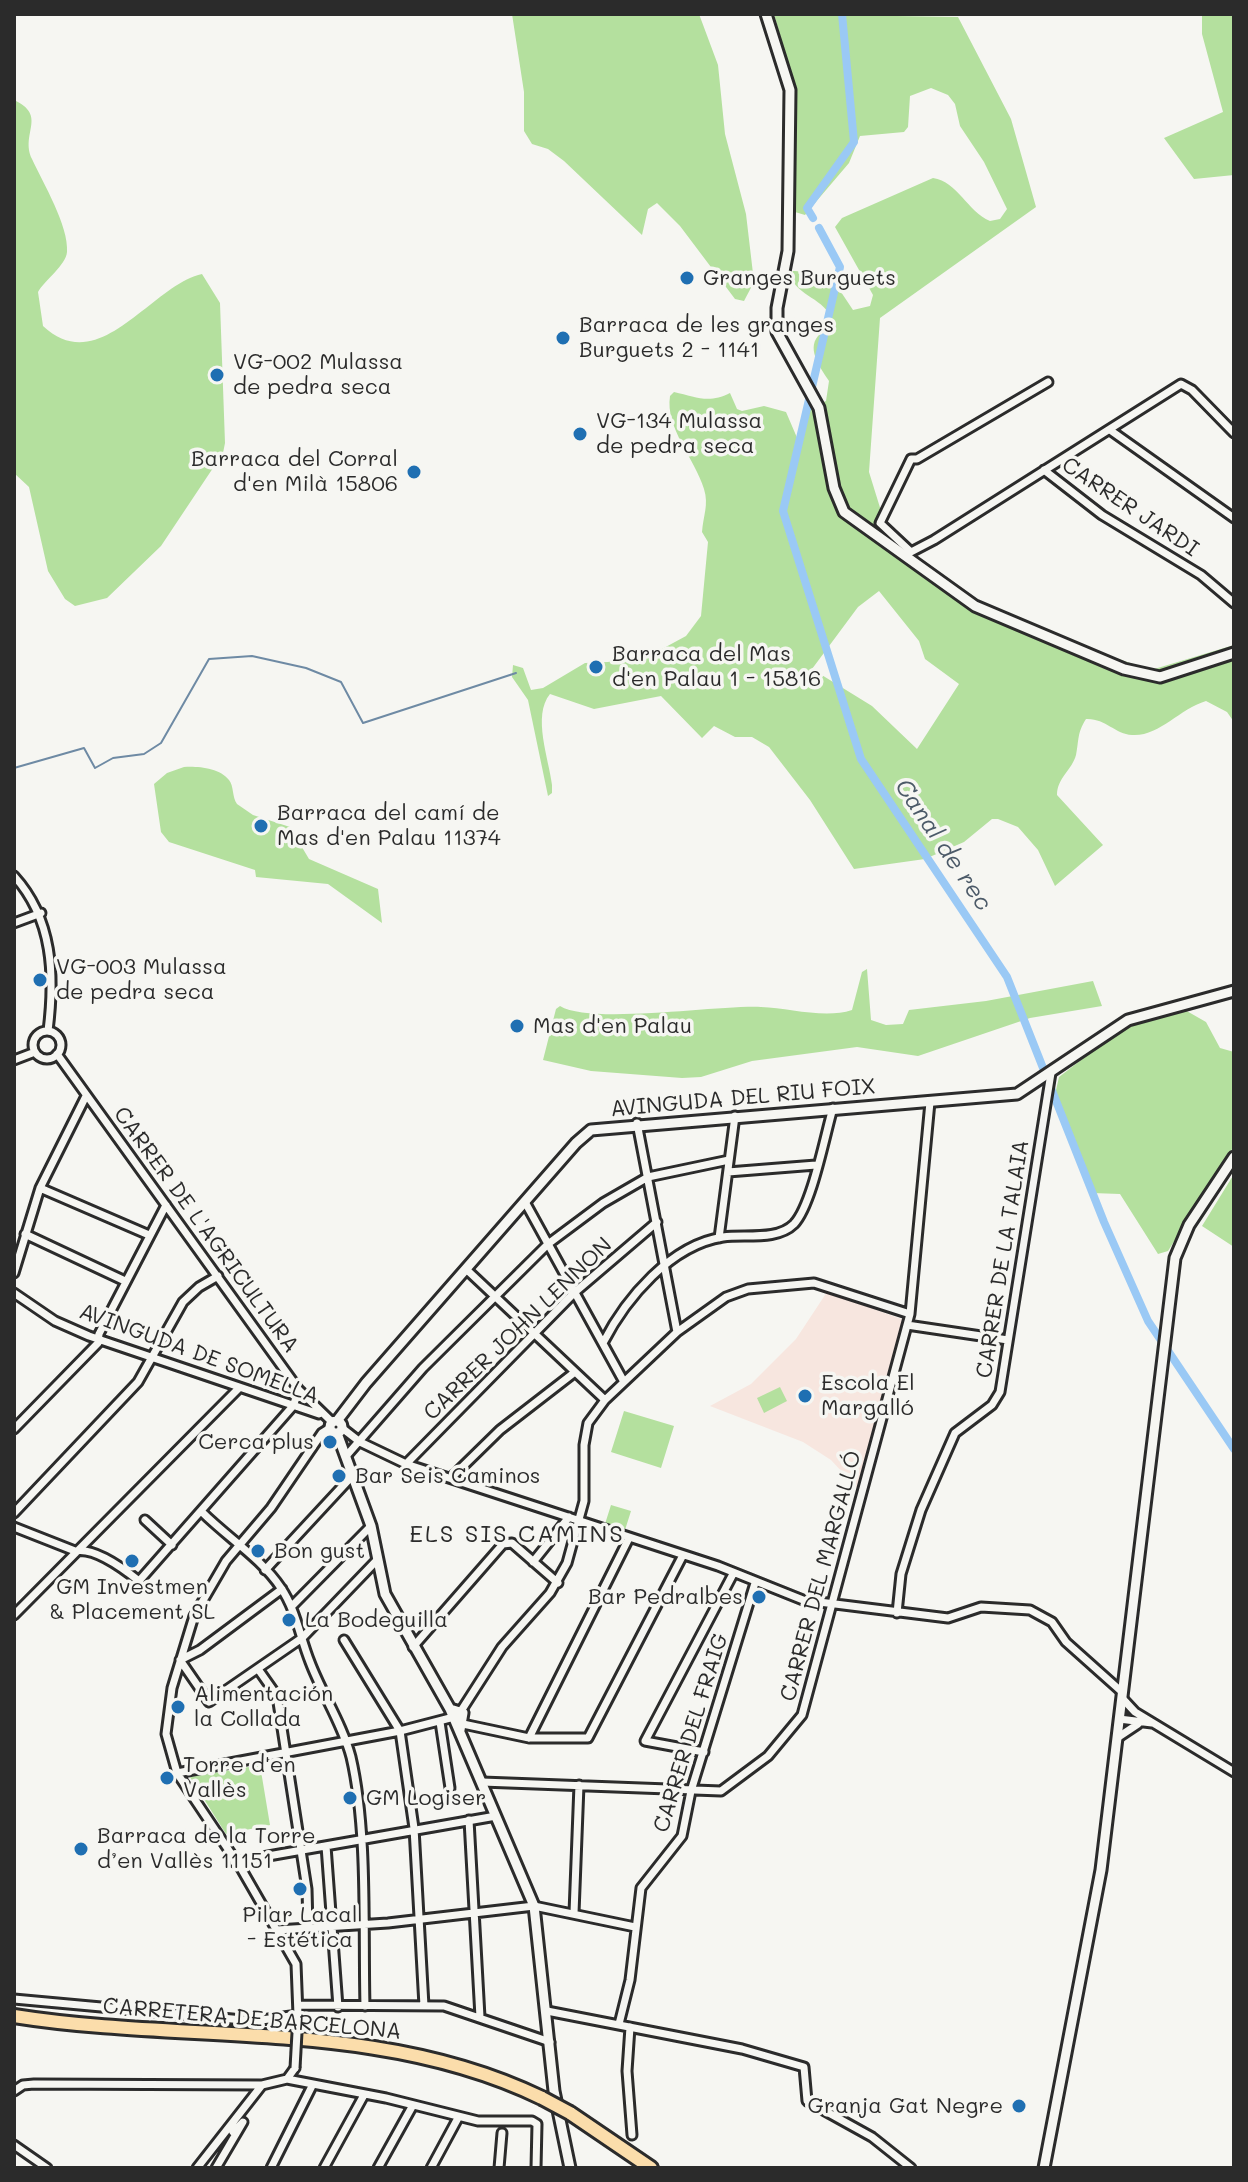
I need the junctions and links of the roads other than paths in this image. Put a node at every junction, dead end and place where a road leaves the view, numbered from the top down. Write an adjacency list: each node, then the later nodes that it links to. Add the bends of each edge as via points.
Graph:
1 (766, 14): 7 (street, via 790,90 788,251 777,332 819,408 837,501 853,519)
2 (1048, 382): 7 (street, via 911,459 880,523)
3 (1110, 430): 4 (street, via 1181,384); 5 (street); 6 (street)
4 (1234, 433)
5 (1044, 470): 7 (street); 8 (street, CARRER JARDI, via 1102,515 1201,575)
6 (1234, 518)
7 (908, 555): 9 (street, via 975,606 1146,676 1174,673)
8 (1234, 603)
9 (1234, 653)
10 (14, 876): 11 (street)
11 (41, 913): 12 (street); 14 (street, via 50,957)
12 (14, 923)
13 (1234, 991): 18 (street, AVINGUDA DEL RIU FOIX, via 1128,1020)
14 (48, 1031): 15 (street, via 36,1037); 16 (street, via 60,1039)
15 (35, 1052): 16 (street, via 46,1059); 17 (street)
16 (57, 1054): 19 (street, CARRER DE L'AGRICULTURA)
17 (14, 1060)
18 (1051, 1073): 20 (street, AVINGUDA DEL RIU FOIX, via 1017,1094); 50 (street, CARRER DE LA TALAIA)
19 (86, 1096): 29 (street); 31 (street, CARRER DE L'AGRICULTURA)
20 (930, 1102): 21 (street, AVINGUDA DEL RIU FOIX); 45 (street, CARRER DEL MARGALLÓ)
21 (833, 1108): 22 (street, AVINGUDA DEL RIU FOIX); 26 (street)
22 (735, 1116): 23 (street, AVINGUDA DEL RIU FOIX); 25 (street)
23 (637, 1123): 28 (street); 30 (street, AVINGUDA DEL RIU FOIX, via 591,1130)
24 (1234, 1157): 94 (street, via 1180,1242 1166,1319)
25 (729, 1160): 27 (street); 28 (street)
26 (816, 1165): 27 (street); 35 (street, via 808,1199 794,1225 773,1234)
27 (728, 1172): 35 (street)
28 (648, 1177): 32 (street); 36 (street)
29 (40, 1188): 33 (street); 34 (street)
30 (525, 1202): 36 (street); 38 (street, AVINGUDA DEL RIU FOIX)
31 (166, 1205): 34 (street); 40 (street, CARRER DE L'AGRICULTURA)
32 (657, 1222): 37 (street); 42 (street, CARRER JOHN LENNON)
33 (25, 1234): 39 (street); 41 (street)
34 (149, 1235): 41 (street)
35 (719, 1238): 37 (street, via 684,1249)
36 (548, 1244): 42 (street); 44 (street)
37 (666, 1267): 47 (street); 51 (street, via 618,1313)
38 (467, 1270): 44 (street); 59 (street, AVINGUDA DEL RIU FOIX, via 352,1401)
39 (14, 1273)
40 (218, 1276): 52 (street, via 183,1302); 56 (street, CARRER DE L'AGRICULTURA)
41 (125, 1281): 49 (street)
42 (575, 1292): 48 (street, CARRER JOHN LENNON); 51 (street)
43 (14, 1293): 49 (street, AVINGUDA DE SOMELLA, via 55,1321)
44 (496, 1296): 48 (street); 61 (street, via 423,1368)
45 (910, 1314): 46 (street, CARRER DEL MARGALLÓ); 47 (street, via 814,1283 748,1289 726,1297)
46 (907, 1325): 50 (street); 85 (street, CARRER DEL MARGALLÓ)
47 (677, 1332): 54 (street)
48 (536, 1334): 53 (street); 63 (street, CARRER JOHN LENNON)
49 (98, 1339): 52 (street, AVINGUDA DE SOMELLA); 60 (street)
50 (1008, 1340): 87 (street, CARRER DE LA TALAIA, via 1000,1392 992,1405 955,1433 921,1510 901,1574)
51 (603, 1343): 54 (street)
52 (152, 1357): 55 (street, AVINGUDA DE SOMELLA); 67 (street, via 138,1382)
53 (575, 1372): 57 (street); 65 (street, via 500,1430)
54 (624, 1382): 57 (street)
55 (239, 1388): 58 (street, AVINGUDA DE SOMELLA); 76 (street)
56 (299, 1390): 58 (street); 59 (street, CARRER DE L'AGRICULTURA)
57 (605, 1400): 70 (street, via 588,1423)
58 (293, 1406): 59 (street, AVINGUDA DE SOMELLA, via 318,1413); 66 (street)
59 (336, 1427): 61 (street); 62 (street); 74 (street, via 318,1442 271,1508)
60 (14, 1429)
61 (360, 1442): 62 (street); 63 (street)
62 (346, 1452): 64 (street)
63 (406, 1464): 65 (street)
64 (354, 1474): 71 (street); 80 (street)
65 (453, 1476): 68 (street)
66 (202, 1512): 74 (street); 75 (street)
67 (14, 1513)
68 (569, 1517): 70 (street); 79 (street)
69 (145, 1520): 75 (street)
70 (578, 1521): 73 (street); 82 (street)
71 (371, 1526): 78 (street); 86 (street)
72 (14, 1527): 76 (street)
73 (629, 1538): 77 (street); 103 (street)
74 (238, 1543): 80 (street); 92 (street, via 194,1616)
75 (172, 1545): 76 (street, via 139,1581 109,1559)
76 (75, 1551): 88 (street)
77 (683, 1555): 81 (street); 103 (street, via 588,1738)
78 (378, 1559): 89 (street); 91 (street, via 385,1594)
79 (533, 1562): 82 (street); 91 (street, via 512,1543 503,1544)
80 (265, 1570): 84 (street)
81 (733, 1574): 83 (street); 106 (street, via 645,1741)
82 (558, 1583): 95 (street)
83 (755, 1583): 85 (street); 106 (street, CARRER DEL FRAIG)
84 (282, 1589): 86 (street); 92 (street)
85 (832, 1604): 87 (street); 113 (street, CARRER DEL MARGALLÓ, via 809,1697 791,1729 733,1785 721,1791)
86 (292, 1606): 89 (street)
87 (897, 1613): 94 (street, via 948,1618 981,1607 1030,1610 1052,1622)
88 (14, 1615)
89 (302, 1638): 93 (street); 105 (street)
90 (344, 1640): 102 (street)
91 (412, 1647): 95 (street)
92 (180, 1660): 93 (street, via 209,1702); 109 (street, via 166,1734)
93 (258, 1669): 107 (street, via 277,1696)
94 (1122, 1695): 96 (street); 97 (street)
95 (455, 1712): 98 (street); 101 (street)
96 (1135, 1712): 97 (street); 100 (street)
97 (1119, 1719): 99 (street); 104 (street)
98 (440, 1722): 102 (street); 112 (street)
99 (1139, 1723): 100 (street); 104 (street)
100 (1153, 1723): 108 (street)
101 (461, 1727): 103 (street); 110 (street)
102 (400, 1731): 105 (street); 116 (street)
103 (529, 1738)
104 (1117, 1738): 164 (street, via 1096,1902)
105 (346, 1742): 107 (street); 117 (street)
106 (704, 1752): 113 (street, CARRER DEL FRAIG)
107 (285, 1753): 109 (street); 119 (street)
108 (1234, 1772)
109 (177, 1773): 120 (street)
110 (482, 1782): 111 (street, CARRER DEL MARGALLÓ); 114 (street)
111 (579, 1785): 113 (street, CARRER DEL MARGALLÓ); 123 (street)
112 (450, 1788)
113 (691, 1791): 128 (street, CARRER DEL FRAIG, via 682,1836 641,1888)
114 (496, 1816): 115 (street); 121 (street)
115 (469, 1820): 116 (street); 122 (street)
116 (414, 1828): 117 (street); 124 (street)
117 (359, 1839): 118 (street); 125 (street)
118 (326, 1846): 119 (street); 126 (street)
119 (301, 1850): 120 (street); 127 (street)
120 (234, 1862): 129 (street)
121 (534, 1906): 122 (street); 123 (street); 135 (street)
122 (473, 1912): 124 (street); 138 (street)
123 (574, 1913): 128 (street)
124 (418, 1918): 125 (street); 133 (street)
125 (362, 1924): 126 (street); 132 (street)
126 (334, 1925): 127 (street); 134 (street)
127 (308, 1927): 129 (street)
128 (635, 1927): 139 (street, CARRER DEL FRAIG)
129 (277, 1930): 131 (street, via 296,1964)
130 (14, 1999): 136 (street, via 254,2021)
131 (298, 2005): 134 (street); 136 (street)
132 (365, 2006): 133 (street); 134 (street)
133 (424, 2006): 138 (street)
134 (338, 2007)
135 (547, 2011): 139 (street); 141 (street)
136 (298, 2015): 142 (street, bridge, via 295,2071)
137 (14, 2016): 162 (highway, CARRETERA DE BARCELONA, bridge, via 394,2050 470,2068 570,2113)
138 (480, 2017): 141 (street)
139 (619, 2024): 140 (street)
140 (630, 2027): 150 (street); 163 (street, via 804,2067 807,2101 872,2137)
141 (550, 2042): 161 (street)
142 (287, 2079): 143 (street); 144 (street)
143 (262, 2085): 145 (street, via 23,2085); 153 (street)
144 (312, 2086): 146 (street); 155 (street)
145 (14, 2091)
146 (364, 2095): 147 (street); 156 (street)
147 (413, 2105): 148 (street); 157 (street)
148 (458, 2118): 158 (street); 160 (street, via 537,2124)
149 (502, 2133): 159 (street)
150 (632, 2135)
151 (14, 2145): 152 (street)
152 (47, 2168)
153 (197, 2168): 154 (street, via 243,2122)
154 (216, 2168)
155 (271, 2168)
156 (324, 2168)
157 (378, 2168)
158 (431, 2168)
159 (499, 2168)
160 (536, 2168)
161 (570, 2168)
162 (651, 2168)
163 (911, 2168)
164 (1044, 2168)

